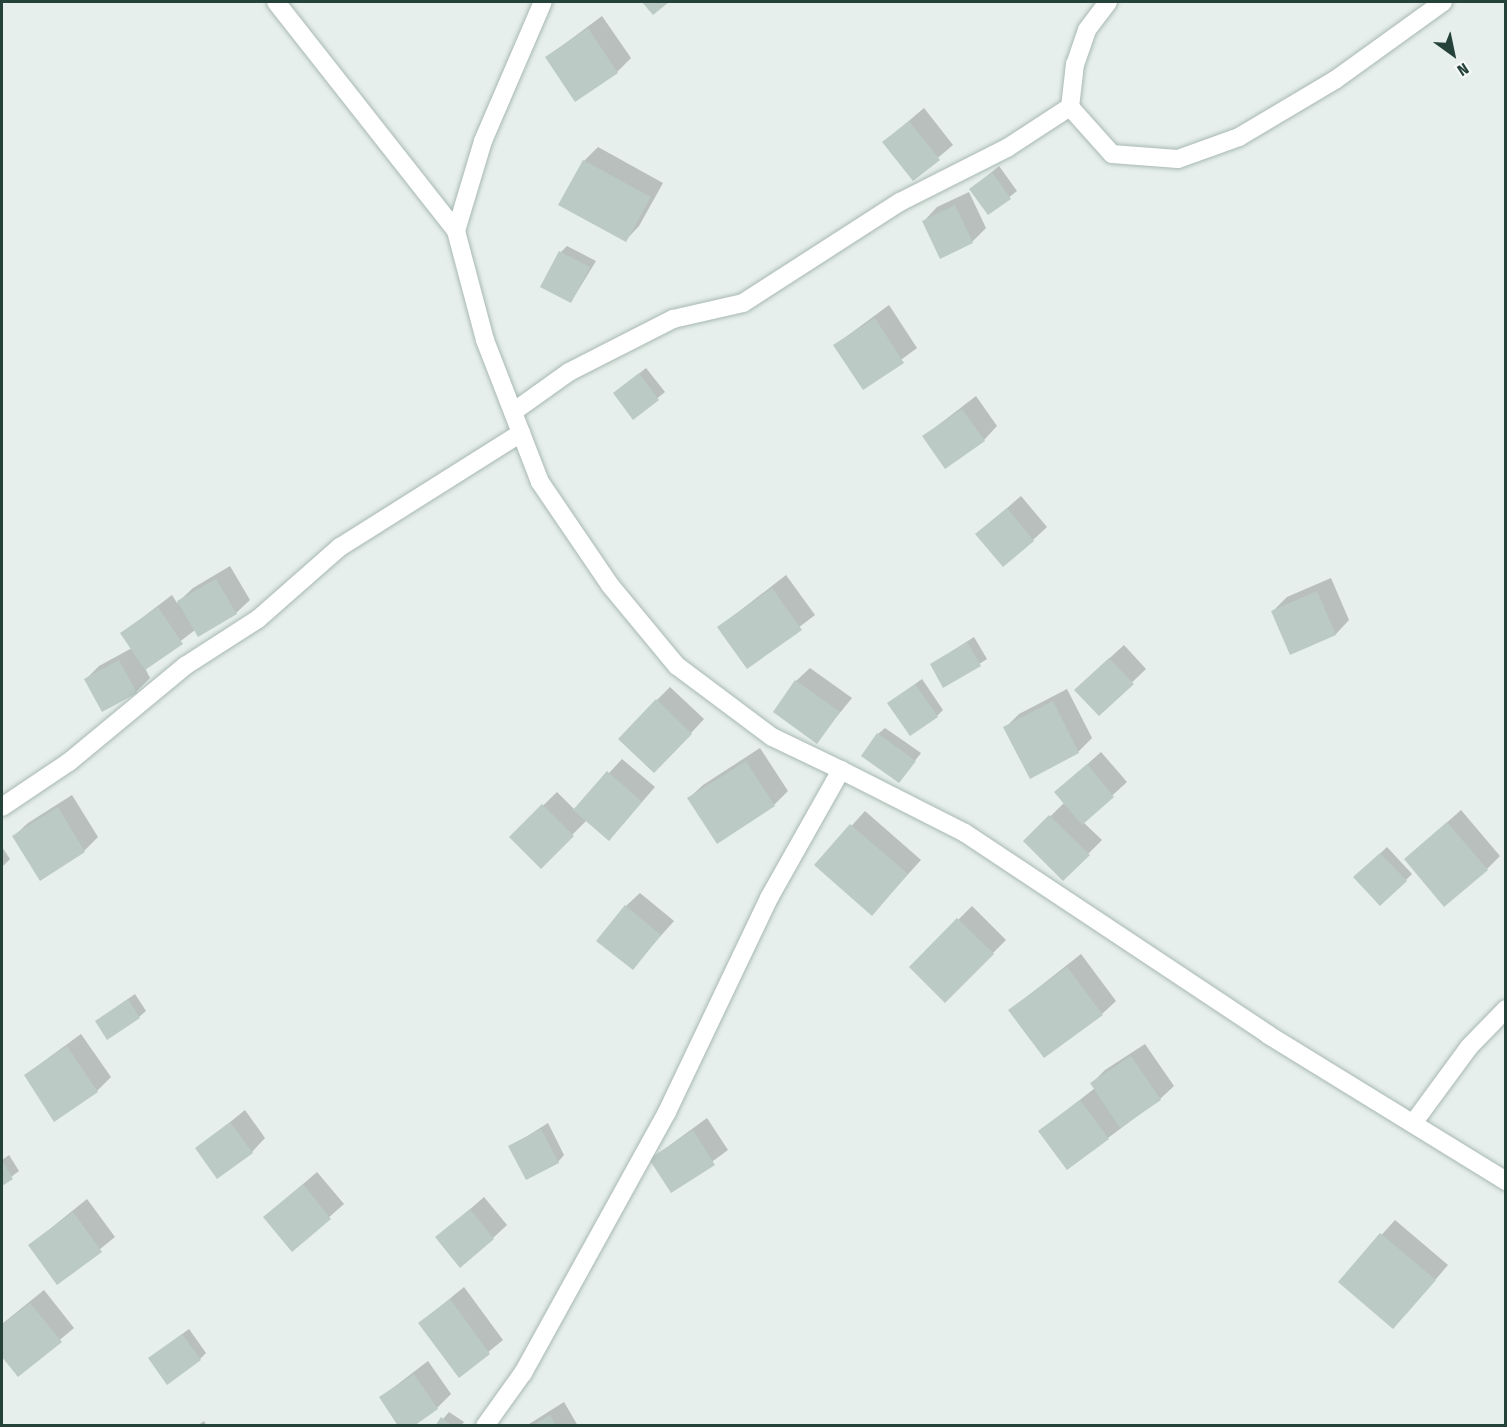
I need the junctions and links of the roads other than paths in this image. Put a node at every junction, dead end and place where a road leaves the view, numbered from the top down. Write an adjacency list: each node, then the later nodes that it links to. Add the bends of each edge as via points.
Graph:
1 (276, 2): 6 (street)
2 (543, 2): 6 (street, via 483,141)
3 (1108, 2): 5 (street, via 1087,30 1075,64)
4 (1443, 2): 5 (street, via 1335,80 1239,136 1178,159 1113,154)
5 (1071, 107): 7 (street, via 1007,148 900,202 742,303 673,319 569,372)
6 (456, 231): 7 (street, via 485,340)
7 (513, 412): 8 (street)
8 (521, 433): 9 (street, via 540,482 610,585 677,666 772,737); 10 (street, via 340,547 258,619 185,666 69,762)
9 (840, 770): 12 (street, via 965,833 1267,1034); 14 (street, via 769,898 667,1112 523,1374)
10 (2, 807)
11 (1506, 1009): 12 (street, via 1469,1047)
12 (1414, 1122): 13 (street)
13 (1506, 1181)
14 (485, 1425)

